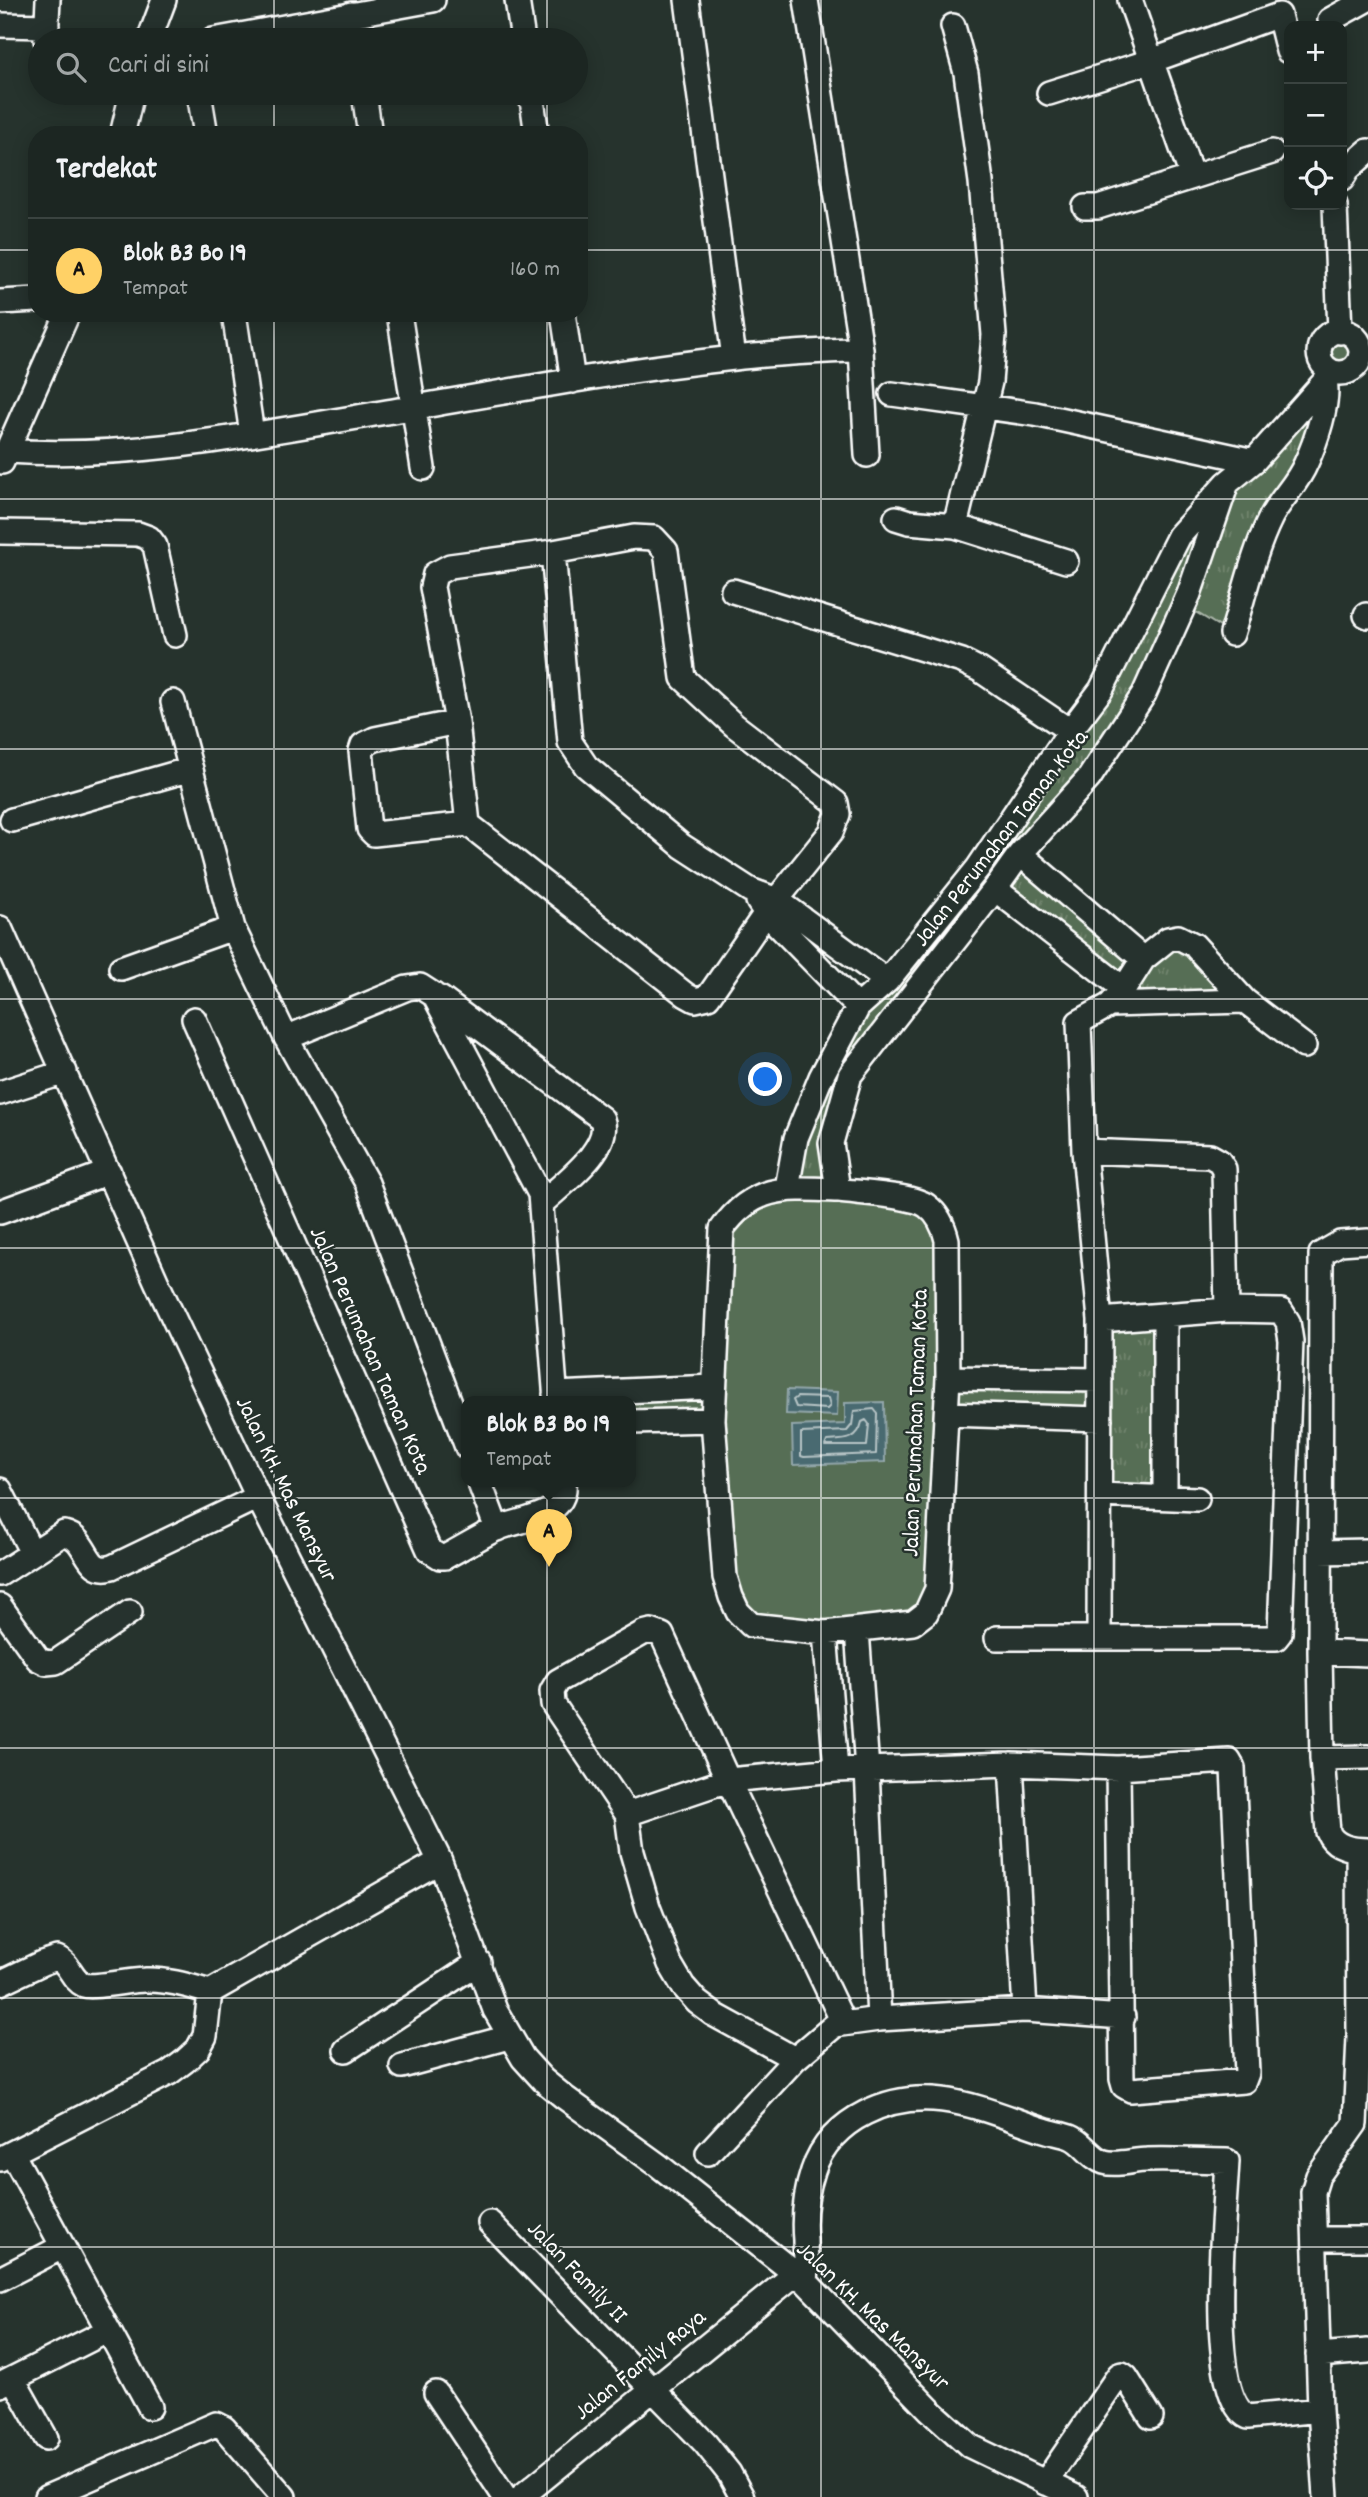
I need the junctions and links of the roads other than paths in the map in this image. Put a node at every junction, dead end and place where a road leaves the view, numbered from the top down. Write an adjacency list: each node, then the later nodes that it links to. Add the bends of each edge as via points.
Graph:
1 (48, 0): 13 (street)
2 (164, 0): 14 (street)
3 (433, 0): 9 (street)
4 (517, 0): 17 (street)
5 (687, 0): 44 (street)
6 (806, 0): 43 (street)
7 (1130, 0): 20 (street)
8 (1366, 0): 10 (street)
9 (351, 14): 15 (street); 16 (street)
10 (1329, 20)
11 (0, 25): 18 (street)
12 (953, 26): 50 (street, via 966,73 986,226 994,335)
13 (46, 28)
14 (158, 28)
15 (277, 28)
16 (353, 28)
17 (521, 28)
18 (28, 30)
19 (1284, 35): 20 (street, via 1279,15)
20 (1150, 61): 21 (street); 33 (street)
21 (1049, 93)
22 (129, 105): 26 (street)
23 (202, 105): 27 (street)
24 (366, 105): 28 (street)
25 (533, 105): 29 (street)
26 (124, 126)
27 (205, 126)
28 (369, 126)
29 (536, 126)
30 (1272, 152): 33 (street)
31 (1368, 152): 32 (street)
32 (1347, 171)
33 (1192, 177): 34 (street, via 1098,207)
34 (1085, 207)
35 (1336, 210): 42 (street)
36 (28, 300): 37 (street)
37 (0, 302)
38 (64, 322): 53 (street)
39 (235, 322): 51 (street)
40 (400, 322): 49 (street)
41 (564, 322): 47 (street)
42 (1354, 336): 45 (street); 46 (street, via 1328,335 1323,340 1319,352)
43 (861, 349): 44 (street); 52 (street)
44 (734, 358): 47 (street)
45 (1363, 362): 46 (street)
46 (1329, 377): 54 (street); 63 (street, via 1327,400 1306,464 1272,517)
47 (573, 381): 49 (street)
48 (892, 394): 50 (street)
49 (414, 407): 51 (street); 55 (street)
50 (984, 407): 54 (street); 58 (street)
51 (252, 434): 53 (street)
52 (867, 455)
53 (4, 458)
54 (1254, 461): 56 (street)
55 (423, 468)
56 (1227, 483): 67 (street, Jalan Perumahan Taman Kota, via 1179,536 1101,690); 71 (street, Jalan Perumahan Taman Kota, via 1189,594 1144,694 1089,778)
57 (896, 518): 58 (street)
58 (956, 526): 61 (street)
59 (0, 532): 64 (street, via 138,534 149,538 155,545)
60 (553, 552): 66 (street, via 450,566 435,574 432,587); 73 (street, via 570,741 586,766 631,806); 73 (street, via 634,537 654,538 666,551 683,678 734,725 836,803 835,824)
61 (1066, 561)
62 (733, 591): 67 (street, via 962,661)
63 (1232, 634)
64 (175, 635)
65 (173, 702): 68 (street)
66 (457, 722): 70 (street); 70 (street, via 363,745 367,817 374,834)
67 (1070, 731): 78 (street, Jalan Perumahan Taman Kota, via 978,868)
68 (191, 769): 69 (street); 74 (street)
69 (12, 820)
70 (468, 824): 73 (street, via 695,1000 708,997)
71 (1020, 854): 72 (street, Jalan Perumahan Taman Kota); 76 (street)
72 (995, 889): 80 (street); 91 (street, Jalan Perumahan Taman Kota, via 850,1075 831,1143)
73 (772, 906): 78 (street); 82 (street)
74 (233, 928): 77 (street); 84 (street)
75 (2, 942): 86 (street, Jalan KH. Mas Mansyur)
76 (1143, 959): 80 (street); 81 (street, via 1168,939 1178,937 1194,945)
77 (121, 968)
78 (887, 981): 82 (street, Jalan Perumahan Taman Kota)
79 (434, 995): 84 (street, via 420,986 407,988); 92 (street); 92 (street, via 602,1119 603,1140)
80 (1117, 997): 81 (street); 88 (street, via 1079,1022)
81 (1245, 1001): 85 (street)
82 (858, 1007): 90 (street, Jalan Perumahan Taman Kota, via 796,1138)
83 (194, 1018): 115 (street, Jalan Perumahan Taman Kota, via 425,1545 433,1554 445,1557)
84 (286, 1038): 107 (street, via 367,1183)
85 (1304, 1046)
86 (65, 1072): 87 (street); 89 (street, Jalan KH. Mas Mansyur)
87 (0, 1093)
88 (1084, 1151): 95 (street, via 1210,1156 1220,1161 1224,1169); 97 (street)
89 (109, 1172): 93 (street); 112 (street, Jalan KH. Mas Mansyur)
90 (788, 1188): 91 (street); 100 (street, Jalan Perumahan Taman Kota, via 747,1202 722,1229)
91 (838, 1190): 98 (street, Jalan Perumahan Taman Kota, via 914,1200 926,1205 944,1228)
92 (542, 1203): 101 (street)
93 (0, 1212)
94 (1368, 1241): 117 (street, via 1340,1243 1321,1254)
95 (1227, 1310): 96 (street); 124 (street, via 1281,1311 1288,1322 1280,1634 1276,1638)
96 (1165, 1315): 97 (street); 113 (street)
97 (1100, 1320): 99 (street)
98 (948, 1378): 99 (street); 103 (street, Jalan Perumahan Taman Kota)
99 (1100, 1380): 104 (street)
100 (713, 1387): 102 (street); 105 (street, Jalan Perumahan Taman Kota)
101 (556, 1396)
102 (572, 1396)
103 (947, 1414): 104 (street); 122 (street, Jalan Perumahan Taman Kota, via 937,1589 926,1613 913,1623)
104 (1100, 1419): 111 (street)
105 (713, 1420): 106 (street); 123 (street, Jalan Perumahan Taman Kota, via 730,1597 751,1625)
106 (636, 1422)
107 (461, 1431)
108 (481, 1487): 115 (street)
109 (565, 1487): 115 (street, Jalan Perumahan Taman Kota, via 561,1502 553,1509)
110 (0, 1490): 118 (street)
111 (1100, 1495): 113 (street); 124 (street)
112 (258, 1497): 118 (street, via 107,1569 93,1564 78,1539 64,1533); 137 (street, Jalan KH. Mas Mansyur)
113 (1165, 1497): 114 (street)
114 (1197, 1499)
115 (497, 1529)
116 (1368, 1551): 117 (street)
117 (1320, 1552): 126 (street)
118 (32, 1553): 119 (street)
119 (0, 1574)
120 (0, 1606): 121 (street, via 38,1659 46,1663 56,1662)
121 (130, 1612)
122 (858, 1630): 123 (street, Jalan Perumahan Taman Kota); 133 (street)
123 (825, 1633): 132 (street)
124 (1099, 1637): 125 (street)
125 (997, 1638)
126 (1320, 1652): 127 (street); 129 (street)
127 (1368, 1654)
128 (1368, 1757): 129 (street)
129 (1322, 1758): 136 (street, via 1330,1836 1337,1844)
130 (1011, 1764): 131 (street); 133 (street); 141 (street)
131 (1118, 1768): 142 (street); 142 (street, via 1225,1760 1233,1765 1246,2078 1131,2090 1122,2078)
132 (836, 1770): 133 (street); 134 (street)
133 (867, 1770): 143 (street)
134 (728, 1780): 135 (street); 135 (street, via 665,1639 657,1632 643,1633 558,1681 551,1695); 144 (street)
135 (627, 1814): 148 (street, via 648,1908 683,1986 713,2014)
136 (1363, 1850): 145 (street)
137 (440, 1861): 138 (street, Jalan KH. Mas Mansyur); 140 (street)
138 (479, 1962): 146 (street, Jalan KH. Mas Mansyur); 147 (street)
139 (0, 1983): 140 (street, via 57,1958 83,1984 147,1979)
140 (210, 1992): 152 (street, via 205,2036 185,2061)
141 (1025, 2010): 142 (street); 143 (street)
142 (1123, 2017)
143 (878, 2018): 144 (street)
144 (843, 2022): 148 (street)
145 (1364, 2036): 150 (street)
146 (509, 2037): 149 (street); 158 (street, Jalan KH. Mas Mansyur, via 537,2074)
147 (346, 2050)
148 (795, 2059): 151 (street)
149 (402, 2066)
150 (1361, 2124): 154 (street, via 1314,2184)
151 (708, 2153)
152 (6, 2156): 156 (street)
153 (490, 2223): 163 (street, Jalan Family II)
154 (1316, 2239): 155 (street); 161 (street)
155 (1368, 2239)
156 (62, 2247): 157 (street); 159 (street)
157 (0, 2279)
158 (800, 2279): 163 (street, Jalan Family Raya); 166 (street, via 808,2266 805,2212 816,2163 847,2123 900,2100 959,2102 997,2112 1071,2137 1107,2163 1227,2161 1220,2318 1235,2406 1248,2417); 169 (street, Jalan KH. Mas Mansyur, via 955,2434)
159 (107, 2331): 162 (street); 165 (street)
160 (1368, 2351): 161 (street)
161 (1318, 2355): 166 (street)
162 (6, 2382): 168 (street)
163 (654, 2390): 173 (street, Jalan Family Raya); 174 (street, Jalan Family II, via 705,2443)
164 (436, 2393): 172 (street)
165 (150, 2407)
166 (1320, 2410): 176 (street)
167 (1152, 2417): 169 (street, via 1126,2376 1119,2375)
168 (46, 2438)
169 (1045, 2483): 175 (street, Jalan KH. Mas Mansyur)
170 (47, 2497): 171 (street, via 216,2424)
171 (284, 2497)
172 (505, 2497)
173 (521, 2497)
174 (743, 2497)
175 (1076, 2497)
176 (1326, 2497)

